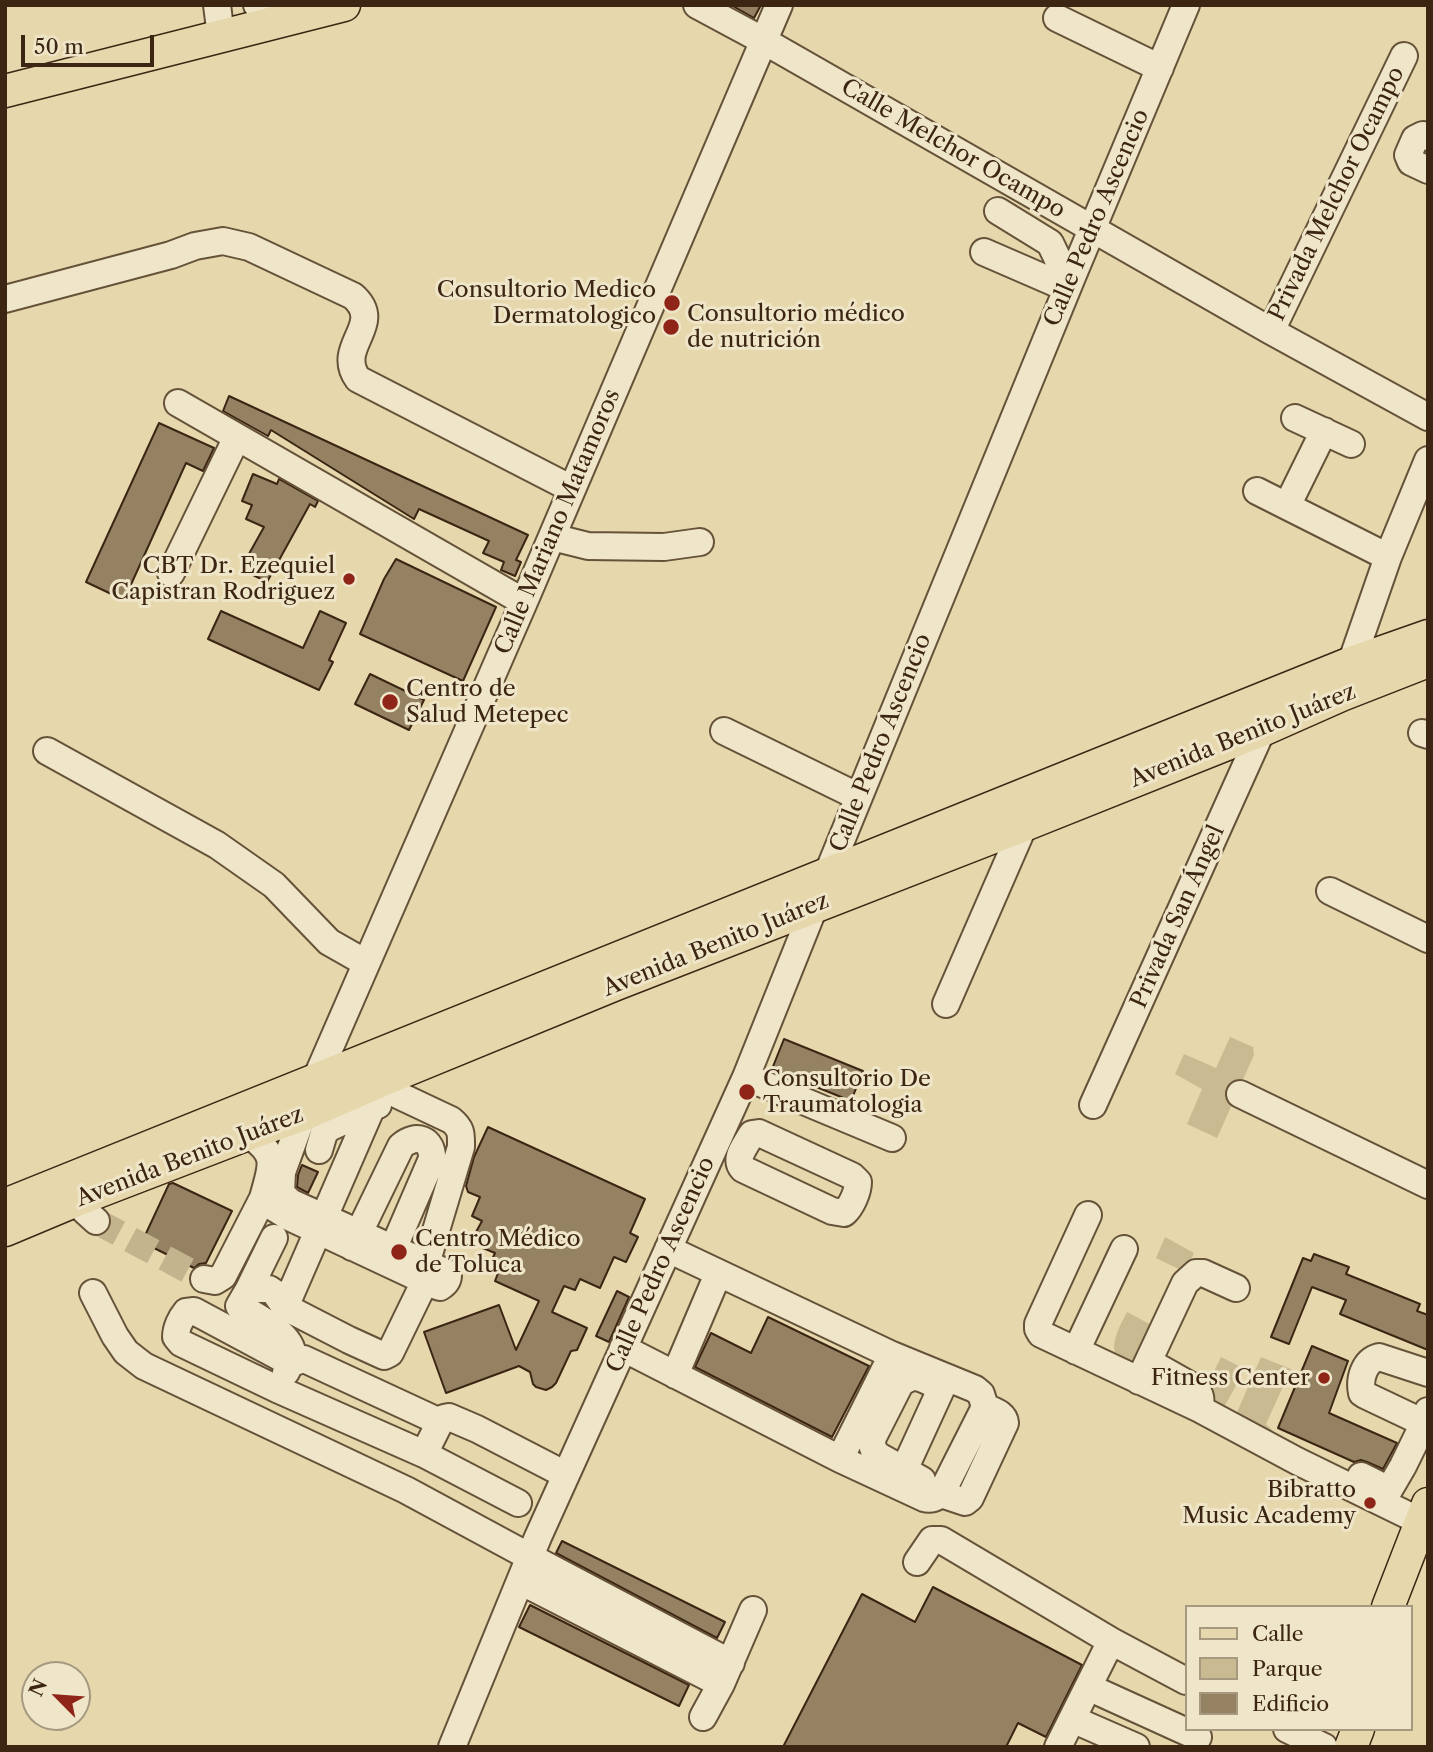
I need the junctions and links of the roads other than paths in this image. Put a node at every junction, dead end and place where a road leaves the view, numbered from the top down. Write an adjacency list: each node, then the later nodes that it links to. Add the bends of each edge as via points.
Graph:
1 (217, 5): 8 (street)
2 (344, 5): 6 (main road)
3 (697, 5): 9 (street, Calle Melchor Ocampo)
4 (779, 5): 9 (street, Calle Mariano Matamoros)
5 (1186, 5): 11 (street, Calle Pedro Ascencio)
6 (266, 14): 8 (main road)
7 (1057, 18): 11 (street)
8 (221, 36): 12 (main road)
9 (764, 41): 16 (street, Calle Melchor Ocampo); 28 (street, Calle Mariano Matamoros)
10 (1404, 56): 20 (street, Privada Melchor Ocampo)
11 (1160, 68): 16 (street, Calle Pedro Ascencio)
12 (5, 91)
13 (1428, 137): 14 (street, via 1416,139 1408,155 1411,162)
14 (1428, 170)
15 (998, 211): 18 (street, via 1050,243)
16 (1091, 229): 18 (street, Calle Pedro Ascencio); 20 (street, Calle Melchor Ocampo)
17 (984, 252): 18 (street)
18 (1069, 282): 43 (street, Calle Pedro Ascencio)
19 (5, 299): 28 (street, via 195,246 223,241 249,247 360,302 365,311 363,326 350,362 358,379)
20 (1271, 331): 22 (street, Calle Melchor Ocampo)
21 (178, 403): 25 (street)
22 (1428, 417)
23 (1295, 418): 24 (street)
24 (1324, 432): 26 (street); 30 (street)
25 (237, 437): 34 (street); 35 (street)
26 (1351, 444)
27 (1428, 460): 33 (street)
28 (572, 489): 31 (street, Calle Mariano Matamoros)
29 (1257, 491): 30 (street)
30 (1287, 506): 33 (street)
31 (552, 537): 32 (street, via 588,546 664,547); 35 (street, Calle Mariano Matamoros)
32 (700, 542)
33 (1388, 557): 38 (street)
34 (171, 573)
35 (524, 602): 49 (street, Calle Mariano Matamoros)
36 (1428, 636): 38 (main road, Avenida Benito Juárez)
37 (1428, 661): 39 (main road, Avenida Benito Juárez)
38 (1351, 663): 39 (street); 45 (main road, Avenida Benito Juárez)
39 (1341, 695): 40 (main road, Avenida Benito Juárez)
40 (1262, 730): 44 (main road, Avenida Benito Juárez); 55 (street, Privada San Ángel)
41 (723, 731): 43 (street)
42 (47, 751): 49 (street, via 217,845 274,885 329,942)
43 (859, 797): 45 (street, Calle Pedro Ascencio)
44 (1024, 825): 47 (main road, Avenida Benito Juárez); 50 (street)
45 (827, 875): 47 (street, Calle Pedro Ascencio); 52 (main road, Avenida Benito Juárez)
46 (1330, 891): 48 (street)
47 (816, 905): 51 (street, Calle Pedro Ascencio); 53 (main road, Avenida Benito Juárez, via 616,984)
48 (1428, 939)
49 (366, 963): 52 (street, Calle Mariano Matamoros)
50 (946, 1004)
51 (746, 1077): 59 (street, Calle Pedro Ascencio); 60 (street)
52 (316, 1079): 57 (street, Calle Mariano Matamoros); 65 (main road, Avenida Benito Juárez)
53 (392, 1086): 56 (street); 57 (main road, Avenida Benito Juárez); 74 (street, via 451,1120 461,1135)
54 (1240, 1094): 63 (street)
55 (1093, 1105)
56 (371, 1109): 62 (street, via 329,1128); 68 (street)
57 (302, 1115): 58 (main road, Avenida Benito Juárez); 68 (street, Calle Mariano Matamoros, via 282,1172 281,1193)
58 (248, 1134): 64 (street, via 271,1157); 67 (main road, Avenida Benito Juárez, via 88,1210)
59 (719, 1137): 61 (street); 70 (street, Calle Pedro Ascencio)
60 (892, 1139)
61 (743, 1148)
62 (319, 1150)
63 (1428, 1185)
64 (263, 1198): 68 (street); 73 (street)
65 (5, 1205)
66 (1088, 1215): 82 (street, via 1038,1324 1041,1334)
67 (5, 1230)
68 (316, 1233): 69 (street); 79 (street, via 269,1249); 80 (street)
69 (355, 1240): 72 (street); 72 (street, via 401,1146 417,1138 428,1143 432,1159)
70 (668, 1249): 75 (street); 81 (street, Calle Pedro Ascencio)
71 (1124, 1249): 82 (street)
72 (390, 1256): 74 (street)
73 (229, 1266): 76 (street, via 215,1281); 79 (street, via 231,1294)
74 (426, 1272): 80 (street, via 387,1355)
75 (718, 1274): 83 (street); 87 (street)
76 (204, 1279)
77 (1236, 1288): 85 (street, via 1203,1273 1191,1276)
78 (93, 1293): 102 (street, via 115,1336 144,1366 406,1490)
79 (244, 1297): 80 (street, via 269,1289); 84 (street, via 287,1340 293,1353)
80 (285, 1307)
81 (623, 1348): 87 (street); 96 (street, Calle Pedro Ascencio)
82 (1076, 1351): 85 (street)
83 (892, 1354): 88 (street); 94 (street)
84 (290, 1363): 89 (street); 89 (street, via 194,1311 184,1315 176,1332 178,1340); 91 (street, via 304,1359)
85 (1144, 1372): 99 (street, via 1200,1409 1297,1461)
86 (1428, 1373): 90 (street, via 1379,1357 1366,1365 1360,1384 1362,1394)
87 (675, 1375): 94 (street)
88 (935, 1378): 95 (street); 95 (street, via 906,1378 872,1439 874,1451); 95 (street, via 981,1394 980,1417 945,1485 930,1499)
89 (277, 1389): 93 (street)
90 (1426, 1417): 97 (street)
91 (440, 1422): 93 (street); 96 (street, via 449,1417)
92 (1299, 1444): 97 (street)
93 (424, 1454): 98 (street)
94 (840, 1459): 95 (street)
95 (891, 1474)
96 (566, 1475): 102 (street, Calle Pedro Ascencio)
97 (1389, 1490): 99 (street)
98 (517, 1503)
99 (1426, 1513): 103 (main road)
100 (1428, 1557): 104 (main road)
101 (917, 1562): 106 (street, via 932,1540 941,1540)
102 (525, 1569): 107 (street); 114 (street, Calle Pedro Ascencio)
103 (1389, 1605)
104 (1409, 1605)
105 (753, 1610): 107 (street)
106 (1111, 1641): 108 (street); 109 (street)
107 (726, 1673): 110 (street)
108 (1184, 1680)
109 (1088, 1687): 111 (street); 113 (street)
110 (703, 1717)
111 (1072, 1719): 115 (street); 116 (street)
112 (1291, 1731): 117 (street)
113 (1198, 1738)
114 (452, 1747)
115 (1058, 1747)
116 (1136, 1747)
117 (1324, 1747)

